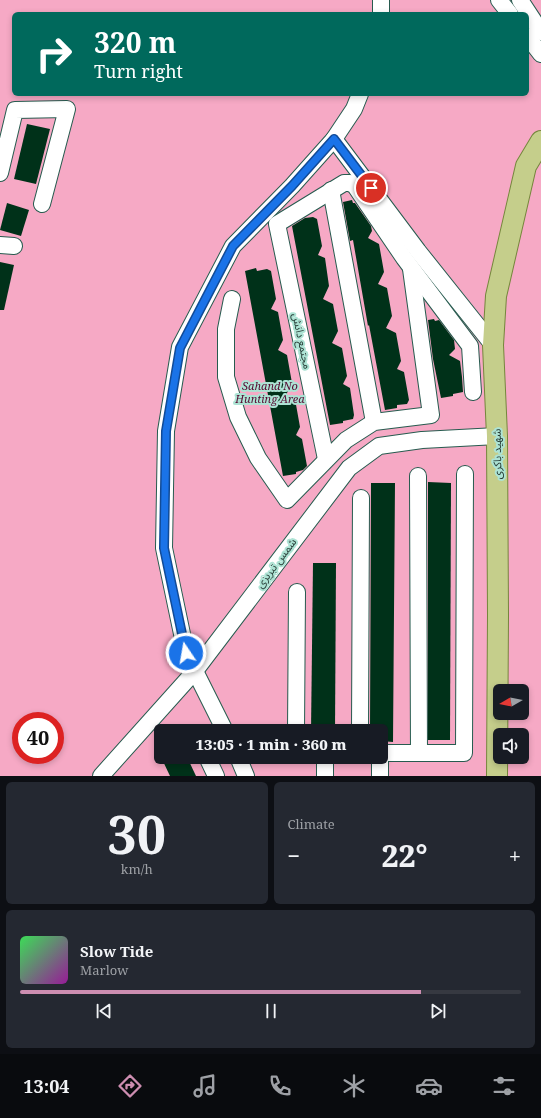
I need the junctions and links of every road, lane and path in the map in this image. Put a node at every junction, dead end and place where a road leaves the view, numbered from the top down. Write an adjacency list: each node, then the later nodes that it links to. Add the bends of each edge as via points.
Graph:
1 (381, 0): 4 (street)
2 (499, 0): 5 (street)
3 (523, 2): 6 (street)
4 (381, 12)
5 (508, 12)
6 (541, 32)
7 (529, 39): 8 (street)
8 (541, 54)
9 (359, 96): 10 (street, via 354,109)
10 (334, 139): 15 (street); 26 (street, via 233,246 180,348 166,431 164,548 186,653)
11 (541, 141): 17 (main road, شهید باکری, via 526,166 496,296)
12 (1, 167): 14 (street, via 16,110 67,109)
13 (331, 190): 15 (street, via 344,183 355,186); 19 (street); 21 (street, مجتمع دانش, via 277,224)
14 (42, 204)
15 (411, 258): 17 (street); 18 (street, via 470,346); 19 (street, via 431,415)
16 (232, 299): 21 (street, via 226,329 226,377 238,417 258,458 287,500)
17 (493, 345): 20 (main road, شهید باکری)
18 (473, 392)
19 (374, 422): 21 (street, via 346,440)
20 (497, 436): 26 (street, شمس تبریزی, via 422,440 379,446 349,468); 41 (main road, شهید باکری)
21 (326, 459)
22 (465, 474): 31 (street, via 464,753)
23 (418, 476): 31 (street)
24 (361, 498): 29 (street)
25 (297, 592): 28 (street)
26 (195, 671): 27 (street); 36 (street, شمس تبریزی)
27 (222, 724)
28 (296, 724)
29 (360, 724)
30 (388, 753): 31 (street)
31 (419, 753)
32 (210, 764): 37 (street)
33 (241, 764): 38 (street)
34 (325, 764): 39 (street)
35 (380, 764): 40 (street)
36 (101, 776)
37 (216, 776)
38 (246, 776)
39 (325, 776)
40 (380, 776)
41 (497, 776)

